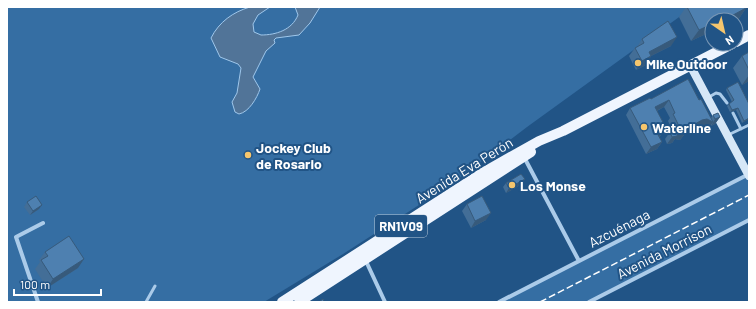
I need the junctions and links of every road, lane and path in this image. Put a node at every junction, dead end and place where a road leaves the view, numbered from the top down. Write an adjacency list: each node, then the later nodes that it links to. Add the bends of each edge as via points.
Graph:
1 (716, 52): 2 (main road, Avenida Eva Perón / RN1V09)
2 (690, 65): 3 (street); 9 (main road, Avenida Eva Perón / RN1V09)
3 (708, 97): 4 (lane, via 720,94); 8 (street)
4 (727, 103)
5 (733, 113): 7 (lane)
6 (749, 124): 7 (lane)
7 (741, 129): 8 (lane)
8 (728, 135): 10 (street)
9 (522, 155): 13 (main road, Avenida Eva Perón / RN1V09); 14 (street)
10 (749, 175): 14 (street, Azcuénaga)
11 (749, 220): 16 (street, Avenida Morrison)
12 (43, 222): 17 (street, via 16,237)
13 (363, 256): 19 (main road, Avenida Eva Perón / RN1V09); 20 (main road, Avenida Eva Perón / RN1V09); 21 (street)
14 (579, 261): 22 (street, Azcuénaga)
15 (155, 286): 18 (lane)
16 (597, 300): 23 (street, Avenida Morrison)
17 (38, 302)
18 (146, 302)
19 (282, 302)
20 (299, 302)
21 (385, 302)
22 (499, 302)
23 (589, 302)

